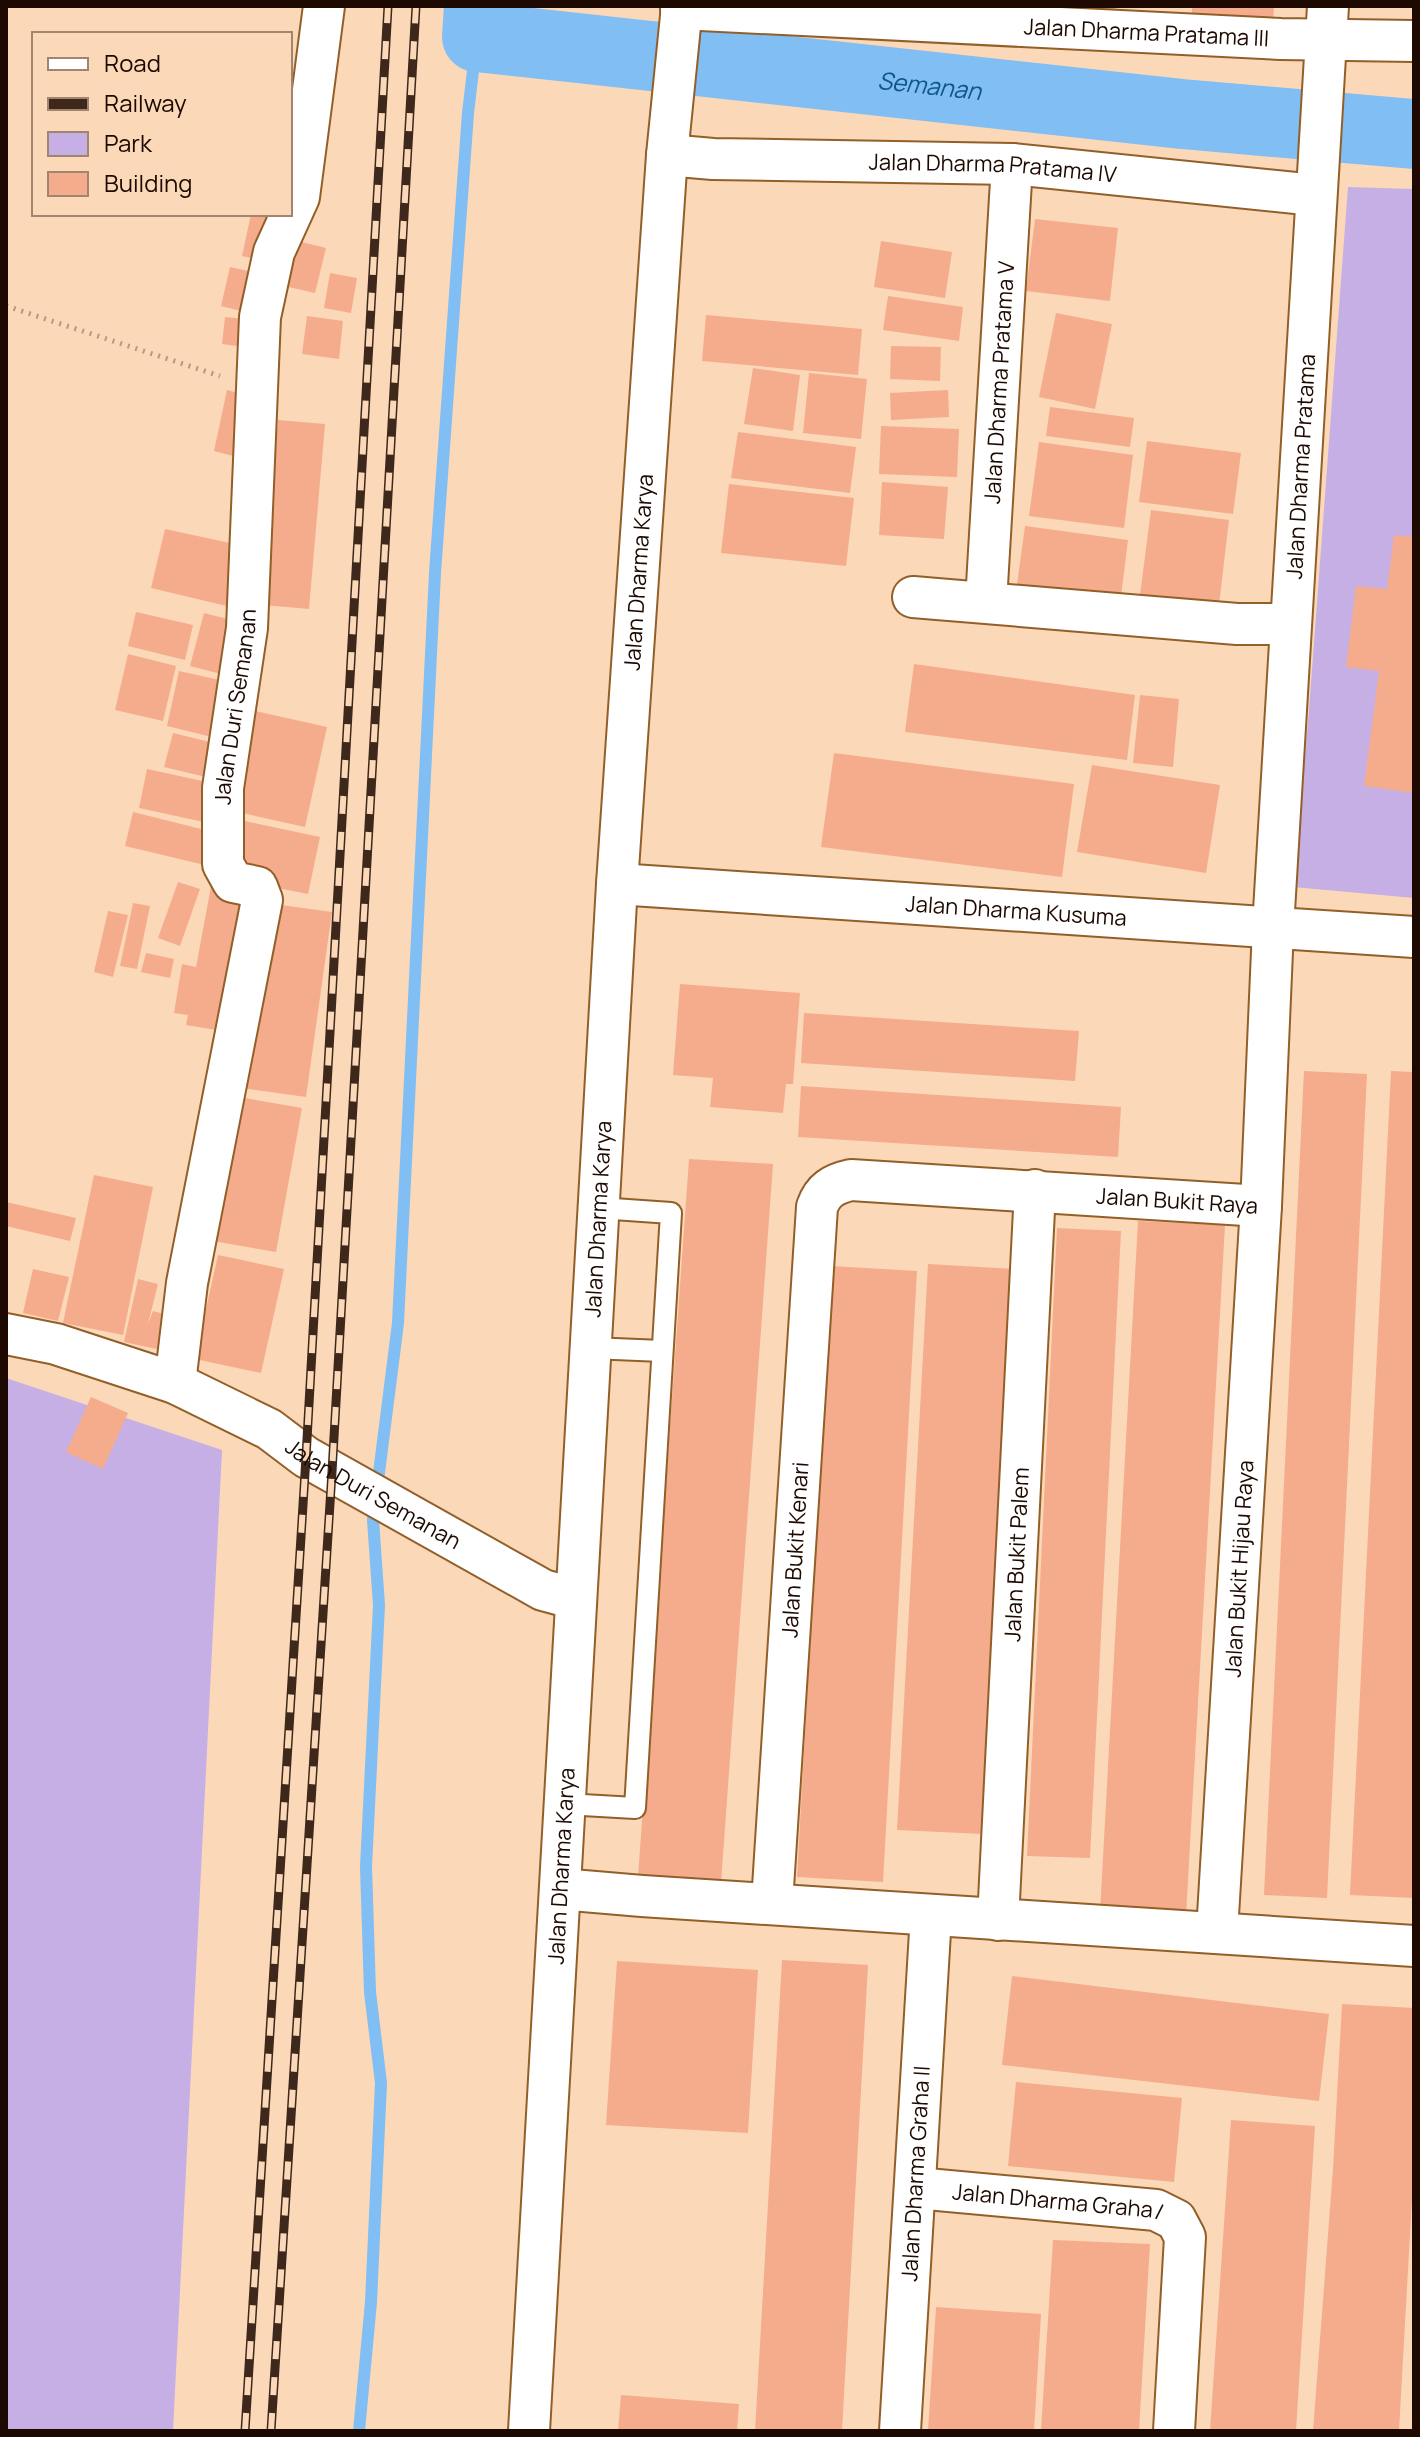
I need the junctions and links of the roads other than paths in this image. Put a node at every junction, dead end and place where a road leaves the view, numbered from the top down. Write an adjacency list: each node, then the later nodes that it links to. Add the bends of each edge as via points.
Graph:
1 (324, 6): 8 (street, Jalan Duri Semanan, via 299,197)
2 (681, 16): 3 (street, Jalan Dharma Pratama III); 5 (street, Jalan Dharma Karya)
3 (1326, 31): 4 (street, Jalan Dharma Pratama III); 7 (street, Jalan Dharma Pratama)
4 (1414, 41)
5 (668, 143): 6 (street, Jalan Dharma Pratama IV, via 713,159); 13 (street, Jalan Dharma Karya)
6 (1012, 164): 7 (street, Jalan Dharma Pratama IV); 11 (street, Jalan Dharma Pratama V)
7 (1316, 189): 12 (street, Jalan Dharma Pratama)
8 (292, 212)
9 (290, 216): 23 (street, Jalan Duri Semanan, via 274,252 260,317 247,628 223,788 223,864 233,882 257,887 262,900 187,1283)
10 (913, 597): 11 (street)
11 (986, 602): 12 (street)
12 (1290, 624): 14 (street, Jalan Dharma Pratama)
13 (617, 884): 14 (street, Jalan Dharma Kusuma); 19 (street, Jalan Dharma Karya)
14 (1273, 928): 15 (street, Jalan Dharma Kusuma); 18 (street, Jalan Bukit Raya)
15 (1414, 937)
16 (1035, 1190): 17 (street, Jalan Bukit Raya, via 851,1180 829,1187); 18 (street, Jalan Bukit Raya); 29 (street, Jalan Bukit Palem)
17 (821, 1197): 27 (street, Jalan Bukit Kenari)
18 (1261, 1206): 30 (street, Jalan Bukit Hijau Raya)
19 (599, 1208): 21 (street, Jalan Dharma Karya); 22 (lane, via 671,1213)
20 (6, 1334): 23 (street, Jalan Duri Semanan, via 56,1344)
21 (591, 1348): 22 (lane); 24 (street, Jalan Dharma Karya)
22 (662, 1351): 25 (lane, via 635,1808)
23 (175, 1383): 24 (street, Jalan Duri Semanan, via 269,1429 306,1457 543,1590)
24 (576, 1599): 25 (street, Jalan Dharma Karya)
25 (565, 1804): 26 (street, Jalan Dharma Karya)
26 (560, 1889): 27 (street); 33 (street, Jalan Dharma Karya)
27 (772, 1903): 28 (street)
28 (931, 1915): 29 (street); 32 (street, Jalan Dharma Graha II)
29 (998, 1920): 30 (street)
30 (1217, 1932): 31 (street)
31 (1414, 1946)
32 (916, 2188): 34 (street, Jalan Dharma Graha II); 35 (street, Jalan Dharma Graha I, via 1156,2210 1176,2220 1185,2237)
33 (529, 2431)
34 (900, 2431)
35 (1174, 2431)

